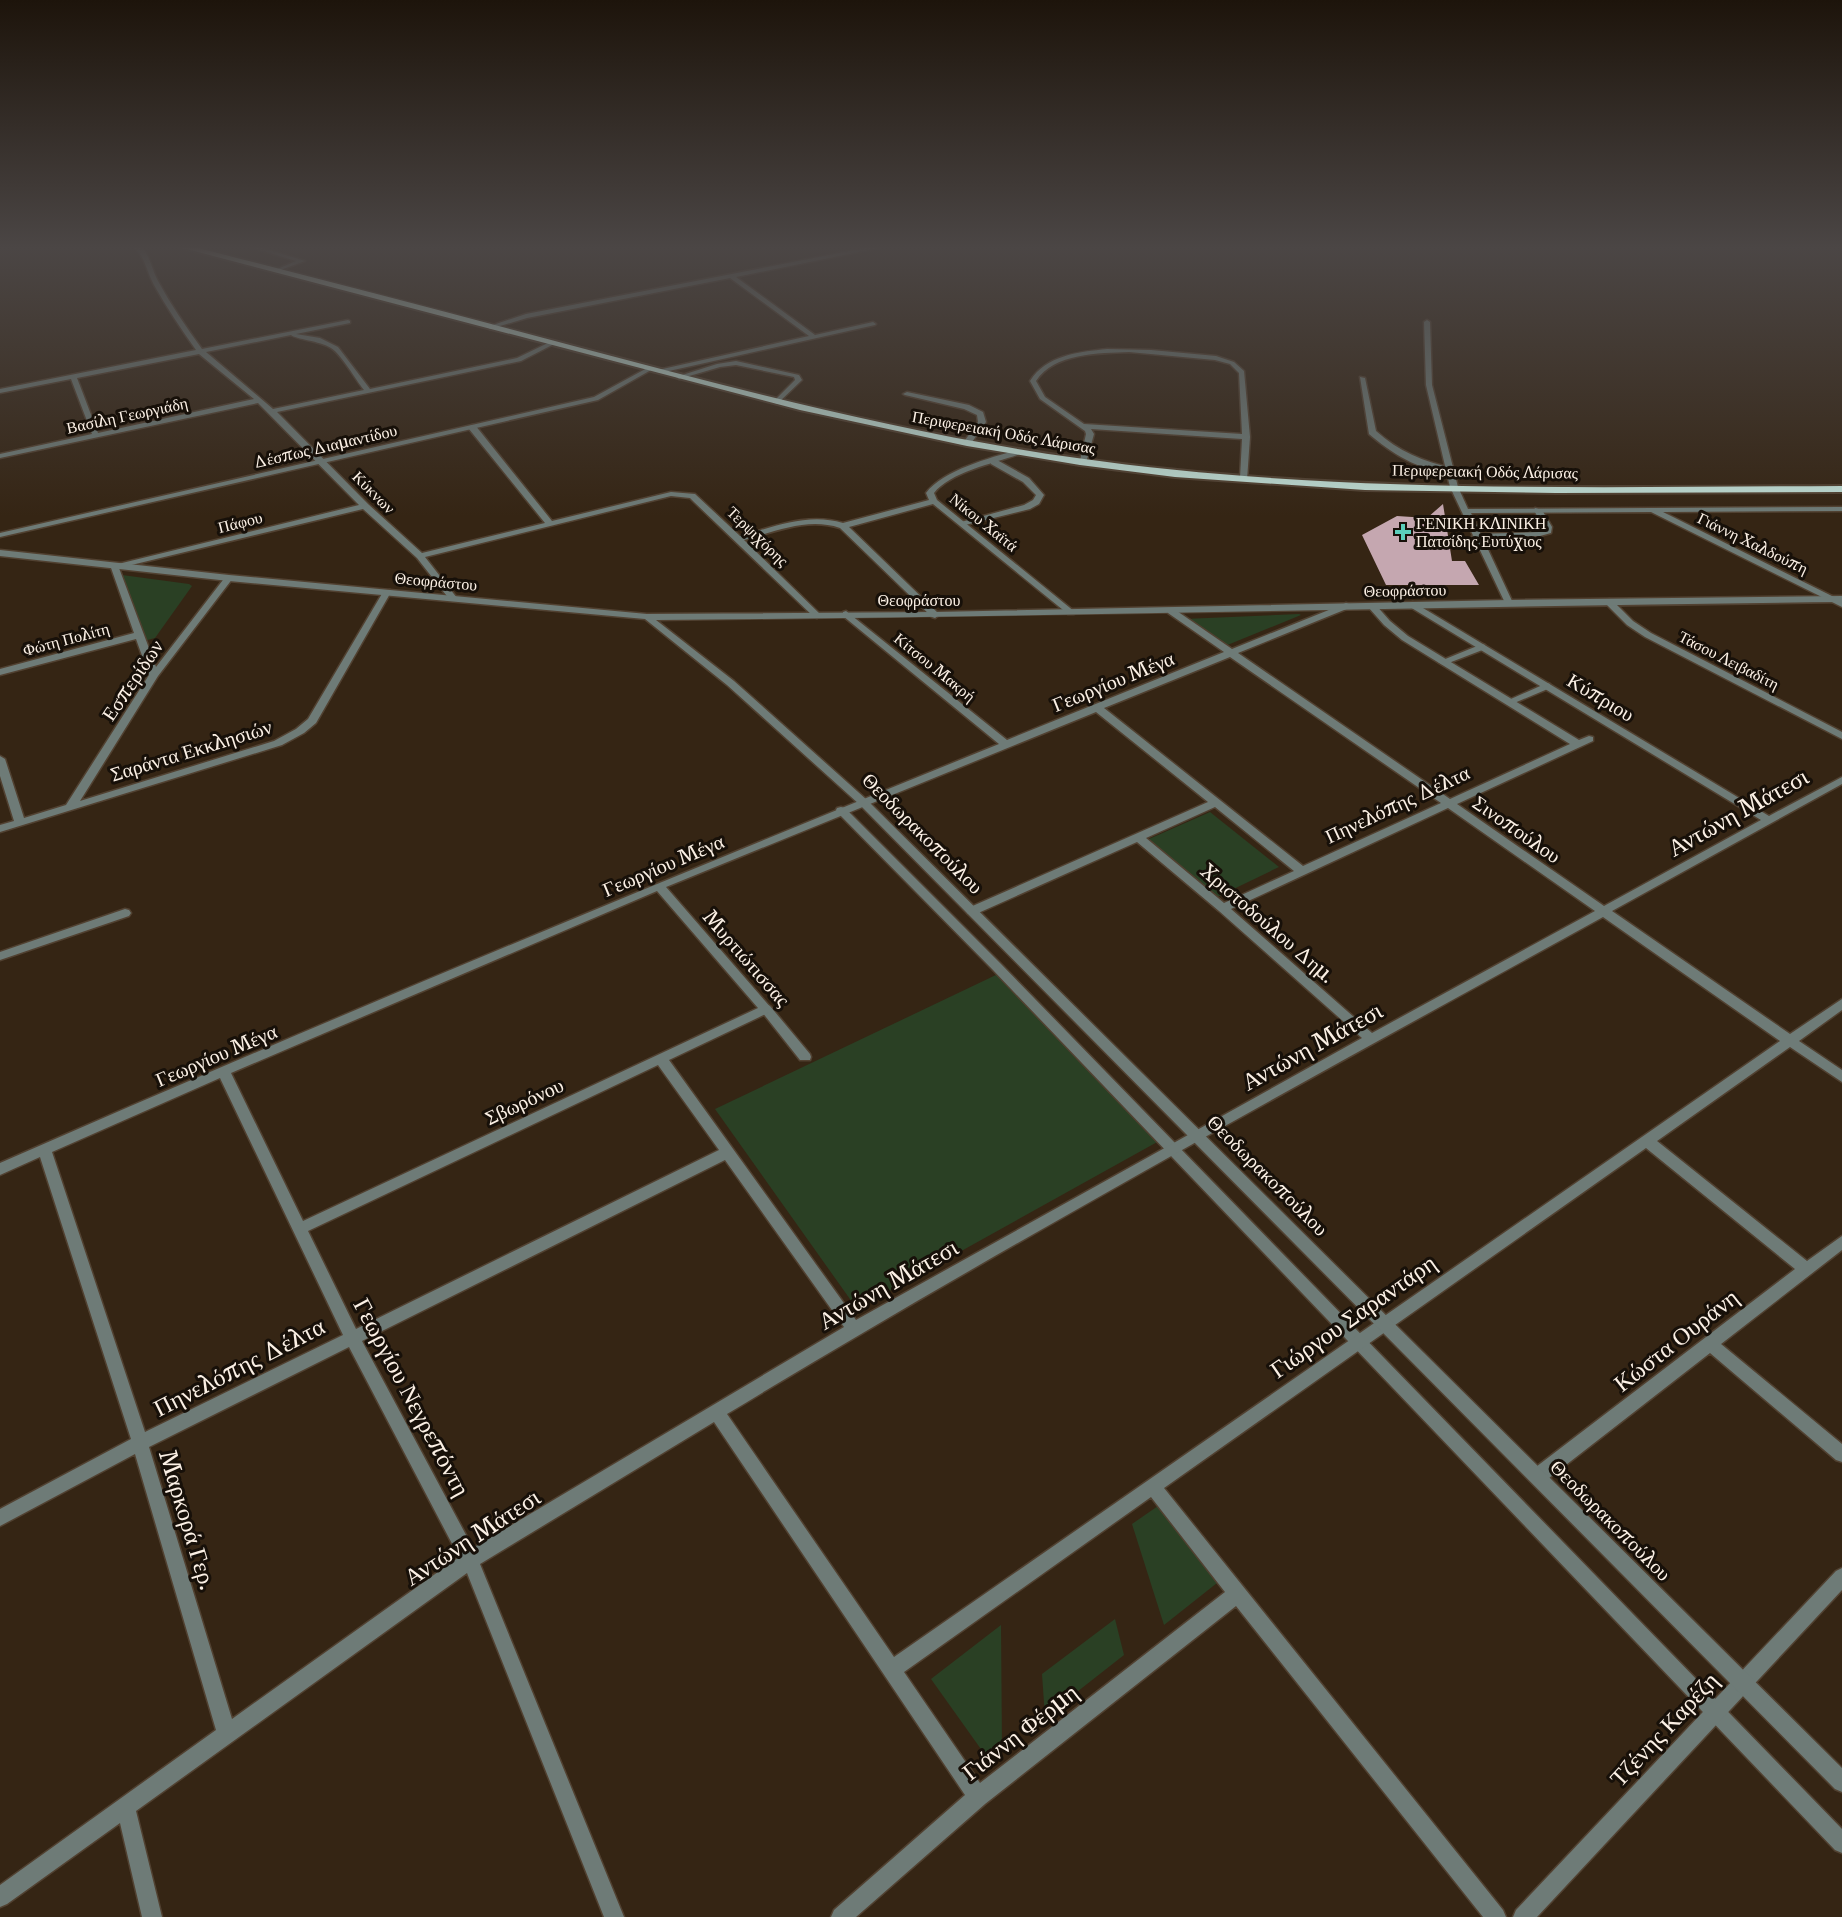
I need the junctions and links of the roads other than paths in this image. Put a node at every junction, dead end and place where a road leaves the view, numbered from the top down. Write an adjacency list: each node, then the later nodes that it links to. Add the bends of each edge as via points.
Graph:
1 (190, 336): 8 (street, Κύκνων)
2 (274, 336): 8 (street)
3 (290, 336): 15 (street, via 329,343)
4 (527, 336): 7 (highway, Περιφερειακή Οδός Λάρισας)
5 (1427, 336): 30 (street, via 1427,375)
6 (814, 337): 10 (street)
7 (552, 343): 9 (highway, Περιφερειακή Οδός Λάρισας); 15 (street, via 519,360)
8 (200, 351): 11 (street); 17 (street, Κύκνων)
9 (649, 369): 10 (highway, Περιφερειακή Οδός Λάρισας); 21 (street, Δέσπως Διαμαντίδου, via 596,399)
10 (660, 371): 12 (highway, Περιφερειακή Οδός Λάρισας)
11 (73, 376): 14 (street); 22 (street)
12 (679, 377): 18 (highway, Περιφερειακή Οδός Λάρισας); 18 (street, via 736,363 797,376 799,380)
13 (1362, 378): 30 (street, via 1372,432 1389,446 1427,465)
14 (0, 391)
15 (368, 391): 19 (street)
16 (907, 394): 24 (street, via 966,407 980,414 982,422)
17 (260, 400): 19 (street, Κύκνων); 22 (street, Βασίλη Γεωργιάδη)
18 (777, 402): 24 (highway, Περιφερειακή Οδός Λάρισας)
19 (272, 411): 27 (street, Κύκνων)
20 (1084, 426): 23 (street); 23 (street, via 1042,398 1033,381 1043,368 1095,352 1146,353 1216,358 1237,367 1242,372); 29 (street, via 1090,434)
21 (472, 427): 27 (street, Δέσπως Διαμαντίδου); 40 (street)
22 (96, 436): 26 (street, Βασίλη Γεωργιάδη)
23 (1245, 437): 31 (street)
24 (967, 443): 25 (highway, Περιφερειακή Οδός Λάρισας)
25 (1017, 452): 28 (street, Νίκου Χαϊτά); 29 (highway, Περιφερειακή Οδός Λάρισας)
26 (0, 456)
27 (322, 460): 35 (street, Κύκνων); 43 (street, Δέσπως Διαμαντίδου)
28 (994, 462): 34 (street, Νίκου Χαϊτά, via 932,487); 41 (street, via 1037,488 1040,495 1027,507)
29 (1082, 463): 31 (highway, Περιφερειακή Οδός Λάρισας)
30 (1450, 470): 32 (street)
31 (1244, 478): 32 (highway, Περιφερειακή Οδός Λάρισας)
32 (1454, 487): 33 (highway, Περιφερειακή Οδός Λάρισας); 39 (street)
33 (1842, 489)
34 (934, 501): 41 (street, Νίκου Χαϊτά); 42 (street)
35 (365, 506): 47 (street, Κύκνων); 48 (street, Πάφου)
36 (1650, 509): 37 (street); 38 (street); 52 (street, Γιάννη Χαλδούπη)
37 (1842, 509)
38 (1538, 510): 39 (street); 44 (street, via 1548,531)
39 (1464, 511): 44 (street)
40 (549, 524): 45 (street, Τερψιχόρης, via 671,494 692,496); 47 (street)
41 (964, 524): 59 (street, Νίκου Χαϊτά)
42 (843, 526): 45 (street, via 820,520); 62 (street)
43 (0, 535)
44 (1476, 536): 54 (street)
45 (740, 539): 61 (street, Τερψιχόρης)
46 (0, 553): 48 (street, Θεοφράστου)
47 (420, 556): 51 (street, Κύκνων)
48 (117, 566): 49 (street, Θεοφράστου); 64 (street)
49 (229, 578): 50 (street, Θεοφράστου); 69 (street, Εσπερίδων)
50 (387, 592): 51 (street, Θεοφράστου); 82 (street, Σαράντα Εκκλησιών, via 312,721 300,731 278,743)
51 (453, 598): 63 (street, Θεοφράστου)
52 (1839, 601): 53 (street, Θεοφράστου)
53 (1609, 602): 54 (street, Θεοφράστου); 73 (street, Τάσου Λειβαδίτη, via 1648,635)
54 (1509, 603): 55 (street, Θεοφράστου)
55 (1413, 605): 57 (street, Θεοφράστου); 65 (street, Κύπριου)
56 (1346, 606): 57 (street, Θεοφράστου); 58 (street, Θεοφράστου); 66 (street, Γεωργίου Μέγα)
57 (1372, 606): 67 (street, via 1395,631)
58 (1171, 611): 59 (street, Θεοφράστου); 66 (street, Σινοπούλου)
59 (1071, 612): 62 (street, Θεοφράστου)
60 (846, 614): 61 (street, Θεοφράστου); 62 (street, Θεοφράστου); 75 (street, Κίτσου Μακρή)
61 (817, 615): 63 (street, Θεοφράστου)
62 (935, 615)
63 (647, 616): 79 (street, Θεοδωρακοπούλου, via 743,692)
64 (140, 635): 68 (street, Φώτη Πολίτη); 69 (street)
65 (1482, 647): 67 (street); 70 (street, Κύπριου)
66 (1232, 653): 72 (street, Γεωργίου Μέγα); 81 (street, Σινοπούλου)
67 (1443, 662): 71 (street)
68 (0, 672)
69 (154, 675): 82 (street, Εσπερίδων)
70 (1547, 686): 71 (street); 84 (street, Κύπριου)
71 (1509, 702): 76 (street)
72 (1096, 707): 75 (street, Γεωργίου Μέγα); 80 (street)
73 (1842, 736)
74 (1589, 739): 76 (street, Πηνελόπης Δέλτα)
75 (1005, 744): 79 (street, Γεωργίου Μέγα)
76 (1578, 744): 81 (street, Πηνελόπης Δέλτα)
77 (0, 759): 85 (street)
78 (1842, 780): 84 (street, Αντώνη Μάτεσι)
79 (863, 802): 83 (street, Γεωργίου Μέγα); 91 (street, Θεοδωρακοπούλου)
80 (1217, 802): 87 (street); 88 (street)
81 (1449, 804): 88 (street, Πηνελόπης Δέλτα); 92 (street, Σινοπούλου)
82 (71, 806): 85 (street, Σαράντα Εκκλησιών)
83 (841, 810): 89 (street, Γεωργίου Μέγα); 105 (street)
84 (1770, 821): 92 (street, Αντώνη Μάτεσι)
85 (20, 823): 86 (street, Σαράντα Εκκλησιών)
86 (0, 829)
87 (1138, 837): 90 (street, Χριστοδούλου Δημ.); 91 (street)
88 (1302, 871): 90 (street, Πηνελόπης Δέλτα)
89 (659, 886): 96 (street, Μυρτιώτισσας); 101 (street, Γεωργίου Μέγα)
90 (1223, 908): 97 (street, Χριστοδούλου Δημ.)
91 (972, 911): 103 (street, Θεοδωρακοπούλου)
92 (1604, 912): 97 (street, Αντώνη Μάτεσι); 98 (street, Σινοπούλου)
93 (125, 913): 94 (street)
94 (0, 956)
95 (1842, 1004): 98 (street, Γιώργου Σαραντάρη)
96 (766, 1009): 99 (street, Μυρτιώτισσας); 100 (street, Σβωρόνου)
97 (1371, 1039): 103 (street, Αντώνη Μάτεσι)
98 (1790, 1040): 102 (street, Σινοπούλου); 104 (street, Γιώργου Σαραντάρη)
99 (805, 1057)
100 (662, 1059): 107 (street); 109 (street, Σβωρόνου)
101 (223, 1071): 106 (street, Γεωργίου Μέγα); 109 (street, Γεωργίου Νεγρεπόντη)
102 (1842, 1077)
103 (1198, 1136): 105 (street, Αντώνη Μάτεσι); 112 (street, Θεοδωρακοπούλου)
104 (1646, 1140): 111 (street); 112 (street, Γιώργου Σαραντάρη)
105 (1173, 1149): 113 (street, Αντώνη Μάτεσι); 115 (street)
106 (45, 1150): 108 (street, Γεωργίου Μέγα); 118 (street, Μαρκορά Γερ.)
107 (728, 1152): 113 (street); 114 (street, Πηνελόπης Δέλτα)
108 (0, 1169)
109 (299, 1228): 114 (street, Γεωργίου Νεγρεπόντη)
110 (1842, 1242): 111 (street, Κώστα Ουράνη)
111 (1806, 1269): 116 (street, Κώστα Ουράνη)
112 (1385, 1323): 115 (street, Γιώργου Σαραντάρη); 120 (street, Θεοδωρακοπούλου)
113 (854, 1329): 117 (street, Αντώνη Μάτεσι)
114 (351, 1337): 118 (street, Πηνελόπης Δέλτα); 123 (street, Γεωργίου Νεγρεπόντη)
115 (1359, 1341): 121 (street, Γιώργου Σαραντάρη); 128 (street)
116 (1710, 1344): 119 (street); 120 (street, Κώστα Ουράνη)
117 (717, 1411): 123 (street, Αντώνη Μάτεσι); 126 (street)
118 (140, 1443): 122 (street, Πηνελόπης Δέλτα); 129 (street, Μαρκορά Γερ.)
119 (1842, 1454)
120 (1538, 1476): 127 (street, Θεοδωρακοπούλου)
121 (1152, 1486): 125 (street); 126 (street, Γιώργου Σαραντάρη)
122 (0, 1518)
123 (470, 1560): 129 (street, Αντώνη Μάτεσι); 136 (street, Γεωργίου Νεγρεπόντη)
124 (1842, 1577): 127 (street, Τζένης Καρέζη)
125 (1237, 1594): 131 (street, Γιάννη Φέρμη); 138 (street)
126 (893, 1668): 131 (street)
127 (1743, 1682): 128 (street, Τζένης Καρέζη); 130 (street, Θεοδωρακοπούλου)
128 (1715, 1712): 133 (street); 139 (street, Τζένης Καρέζη)
129 (228, 1734): 132 (street, Αντώνη Μάτεσι)
130 (1842, 1782)
131 (978, 1797): 137 (street, Γιάννη Φέρμη)
132 (126, 1808): 134 (street, Αντώνη Μάτεσι); 135 (street)
133 (1842, 1843)
134 (0, 1897)
135 (152, 1917)
136 (614, 1917)
137 (841, 1917)
138 (1496, 1917)
139 (1523, 1917)

